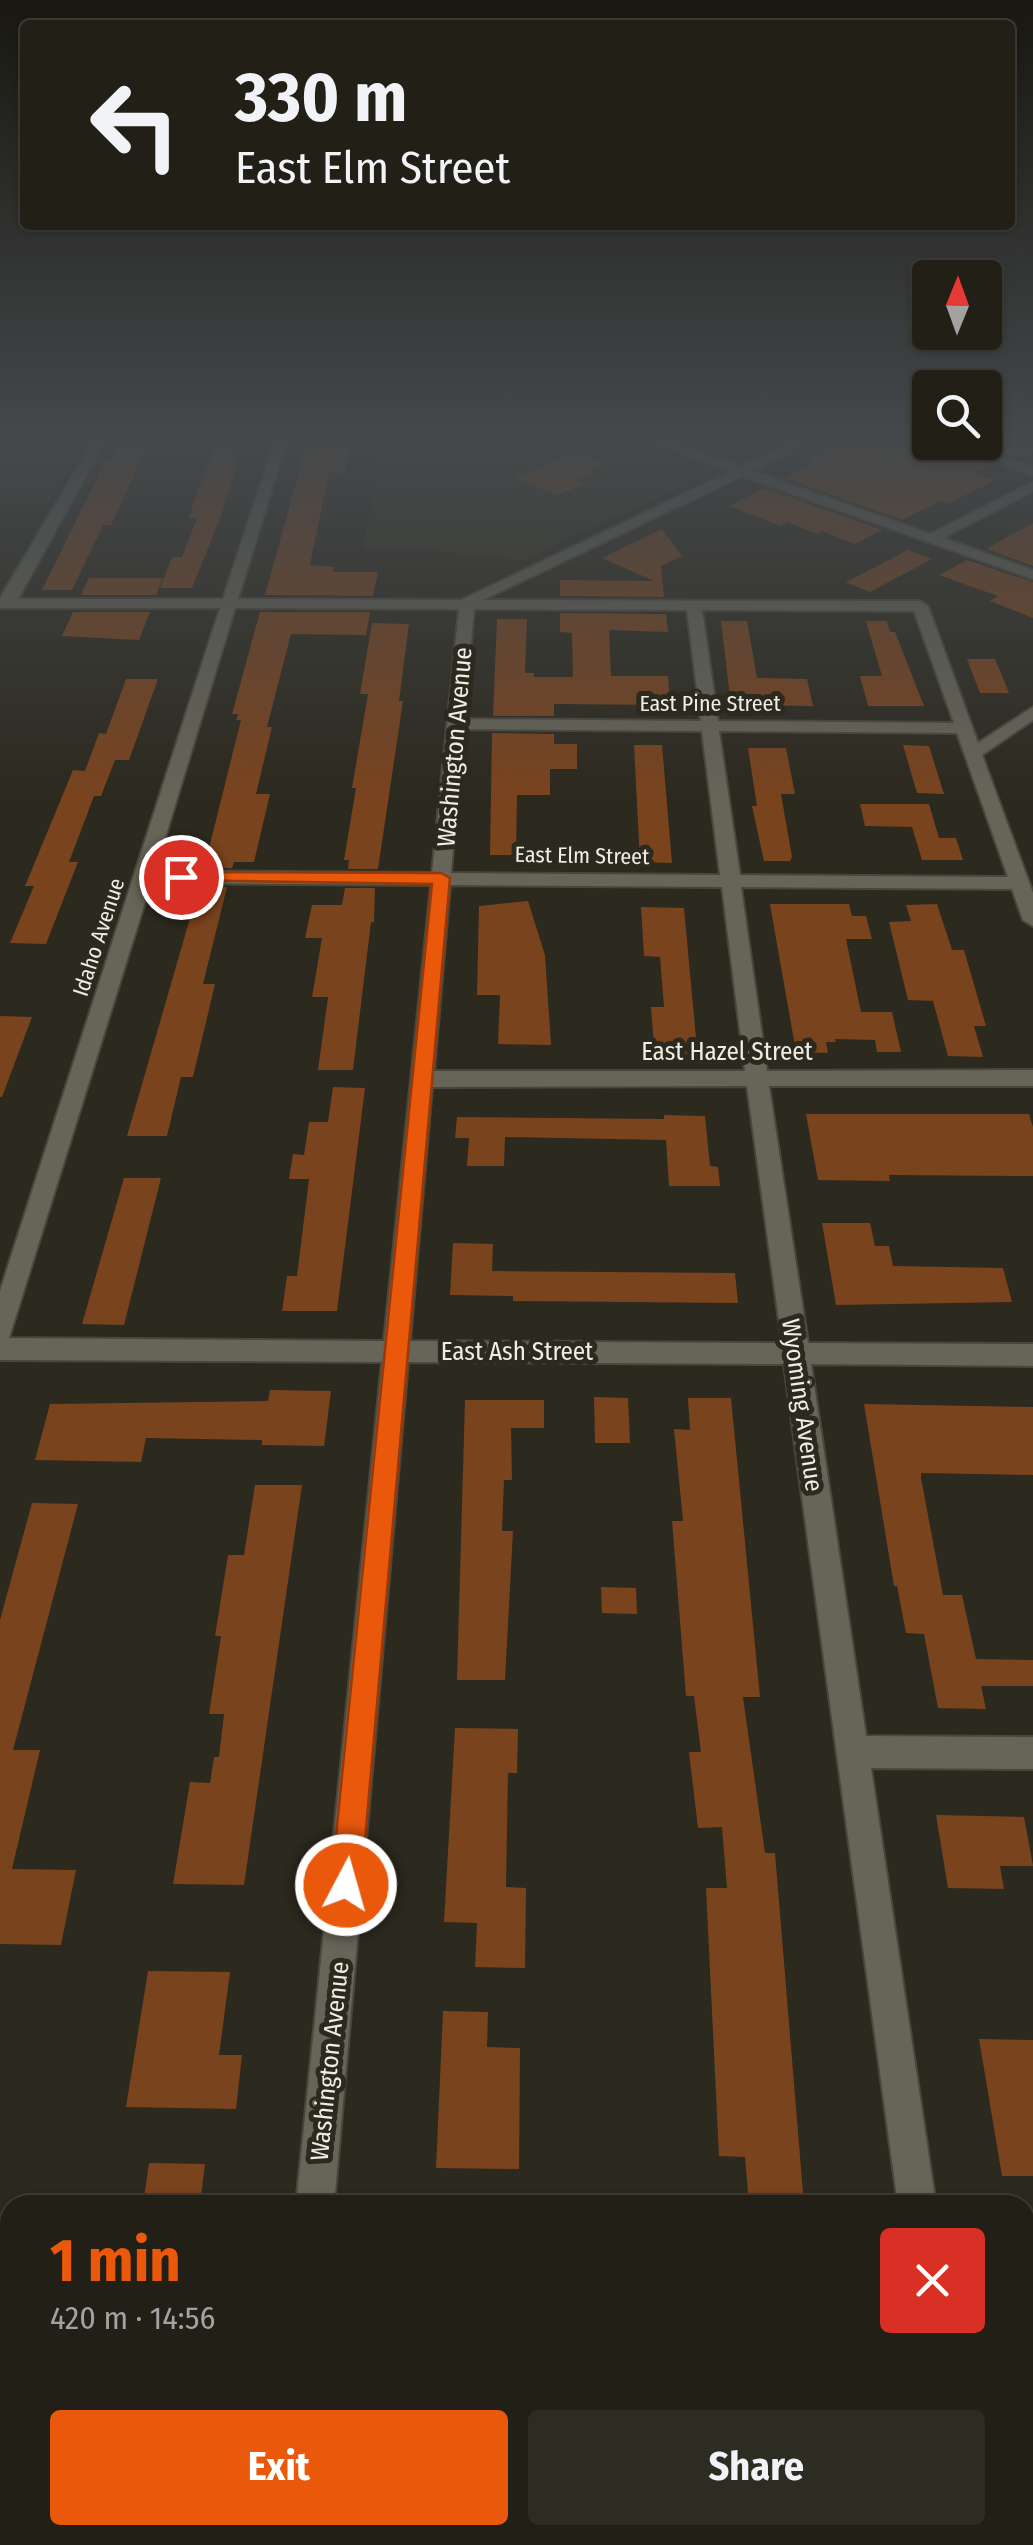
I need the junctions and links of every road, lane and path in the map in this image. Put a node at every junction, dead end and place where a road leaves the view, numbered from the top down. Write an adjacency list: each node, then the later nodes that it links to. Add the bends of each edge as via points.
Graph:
1 (28, 562): 7 (street)
2 (242, 562): 8 (street, Idaho Avenue)
3 (551, 562): 6 (street)
4 (997, 562): 5 (street)
5 (1033, 575)
6 (467, 602): 8 (street); 9 (street); 11 (street, Washington Avenue)
7 (4, 603): 8 (street)
8 (229, 604): 15 (street, Idaho Avenue)
9 (694, 604): 12 (street, Wyoming Avenue); 13 (street, via 920,606)
10 (1033, 712): 14 (street)
11 (456, 724): 12 (street, East Pine Street); 16 (street, Washington Avenue)
12 (711, 726): 13 (street, East Pine Street); 17 (street, Wyoming Avenue)
13 (964, 728): 14 (street)
14 (973, 754): 18 (street)
15 (144, 876): 16 (street, East Elm Street); 23 (street, Idaho Avenue)
16 (441, 878): 17 (street, East Elm Street); 22 (street, Washington Avenue)
17 (732, 882): 18 (street, East Elm Street); 20 (street, Wyoming Avenue)
18 (1020, 883): 19 (street)
19 (1033, 920)
20 (757, 1078): 21 (street, East Hazel Street); 22 (street, East Hazel Street); 26 (street, Wyoming Avenue)
21 (1033, 1078)
22 (421, 1079): 25 (street, Washington Avenue)
23 (0, 1331)
24 (0, 1349): 25 (street, East Ash Street)
25 (399, 1350): 26 (street, East Ash Street); 30 (street, Washington Avenue)
26 (795, 1353): 27 (street, East Ash Street); 28 (street, Wyoming Avenue)
27 (1033, 1354)
28 (855, 1752): 29 (street); 31 (street, Wyoming Avenue)
29 (1033, 1753)
30 (316, 2195)
31 (915, 2195)

